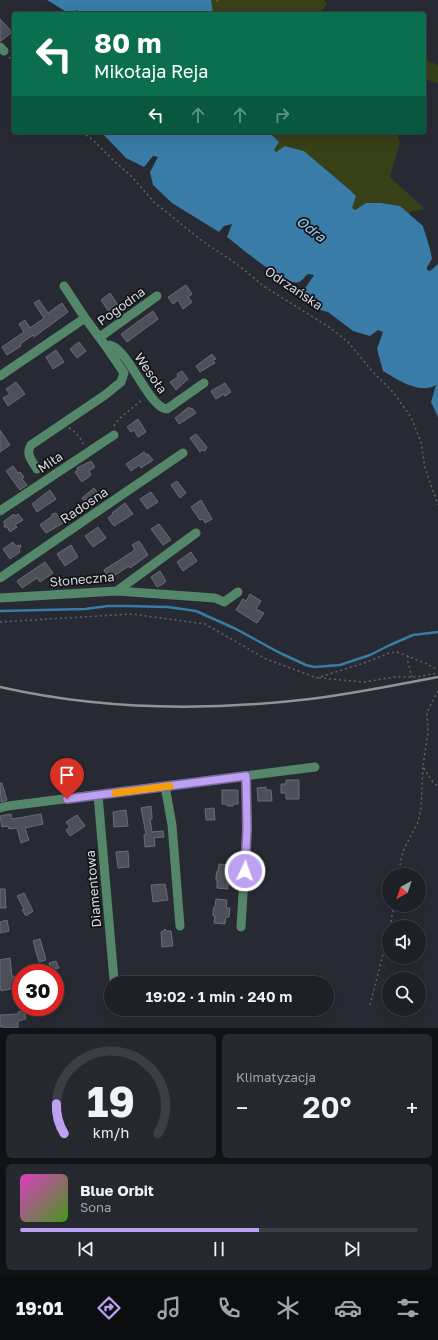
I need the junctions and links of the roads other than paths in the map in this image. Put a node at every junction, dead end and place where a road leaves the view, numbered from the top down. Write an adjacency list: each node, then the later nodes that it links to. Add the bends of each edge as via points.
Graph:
1 (64, 286): 3 (street, Wesoła)
2 (157, 296): 4 (street, Pogodna)
3 (85, 318): 4 (street, Wesoła); 5 (street)
4 (103, 341): 6 (street, Wesoła, via 125,358 162,409 167,409); 9 (street, via 124,373 121,382 31,445 28,455)
5 (0, 376)
6 (204, 383)
7 (111, 437): 10 (street, Miła)
8 (183, 453): 12 (street, Radosna)
9 (37, 469)
10 (0, 512)
11 (196, 533): 13 (street, Słoneczna)
12 (0, 578)
13 (118, 591): 14 (street, via 216,598 224,602); 15 (street, Słoneczna)
14 (238, 592)
15 (0, 598)
16 (315, 767): 17 (street)
17 (246, 776): 18 (street); 22 (street, via 247,828)
18 (166, 786): 19 (street); 21 (street, via 172,825)
19 (98, 795): 20 (street); 23 (street, Diamentowa)
20 (0, 808)
21 (180, 926)
22 (241, 927)
23 (114, 976)

